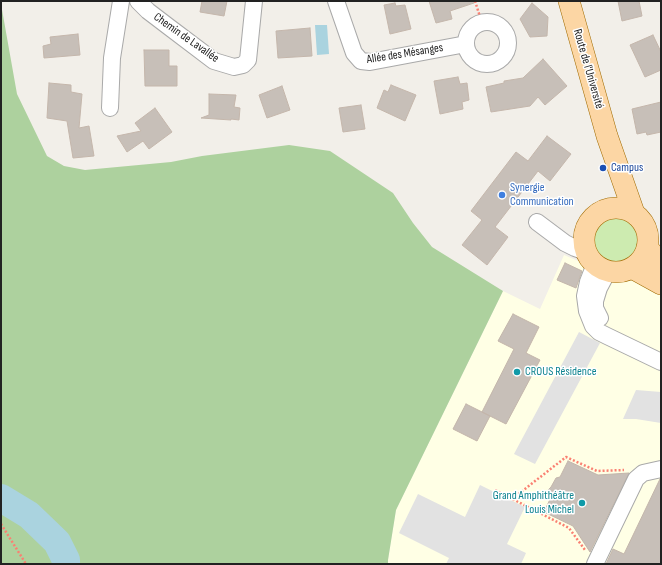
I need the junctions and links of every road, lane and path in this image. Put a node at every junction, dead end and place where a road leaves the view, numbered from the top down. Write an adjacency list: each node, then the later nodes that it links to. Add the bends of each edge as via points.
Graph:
1 (121, 1): 9 (street, via 112,58)
2 (138, 1): 3 (street, Chemin de Lavallée, via 214,61 234,67 243,65 248,60)
3 (254, 1)
4 (336, 1): 8 (street, Allée des Mésanges, via 354,53 361,61 370,62)
5 (475, 1): 7 (path)
6 (569, 1): 10 (main road, Route de l'Université)
7 (482, 23): 8 (street, via 468,33); 8 (street, via 491,22 503,29 508,42 504,54 493,62 479,62 469,53)
8 (466, 44)
9 (110, 108)
10 (608, 136): 11 (main road, Route de l'Université, via 612,178); 12 (main road, Route de l'Université)
11 (608, 209): 12 (main road, via 626,209); 15 (main road, via 593,218 584,234 584,243)
12 (634, 213): 14 (main road, Route de l'Université, via 640,218 647,232)
13 (537, 222): 15 (street)
14 (647, 247): 16 (main road); 17 (main road, via 644,256)
15 (596, 262): 17 (main road, via 616,272); 19 (street, via 599,288 595,308 601,321); 20 (street, via 585,296 587,312 593,326 599,332)
16 (661, 264)
17 (632, 268): 18 (main road)
18 (661, 284)
19 (661, 351)
20 (661, 362)
21 (661, 469): 22 (street)
22 (643, 473): 24 (path, via 636,469 597,471 566,457); 28 (street, via 636,479)
23 (495, 490): 24 (path)
24 (512, 499): 26 (path, via 570,528)
25 (1, 524): 27 (path)
26 (582, 545)
27 (26, 564)
28 (595, 564)

